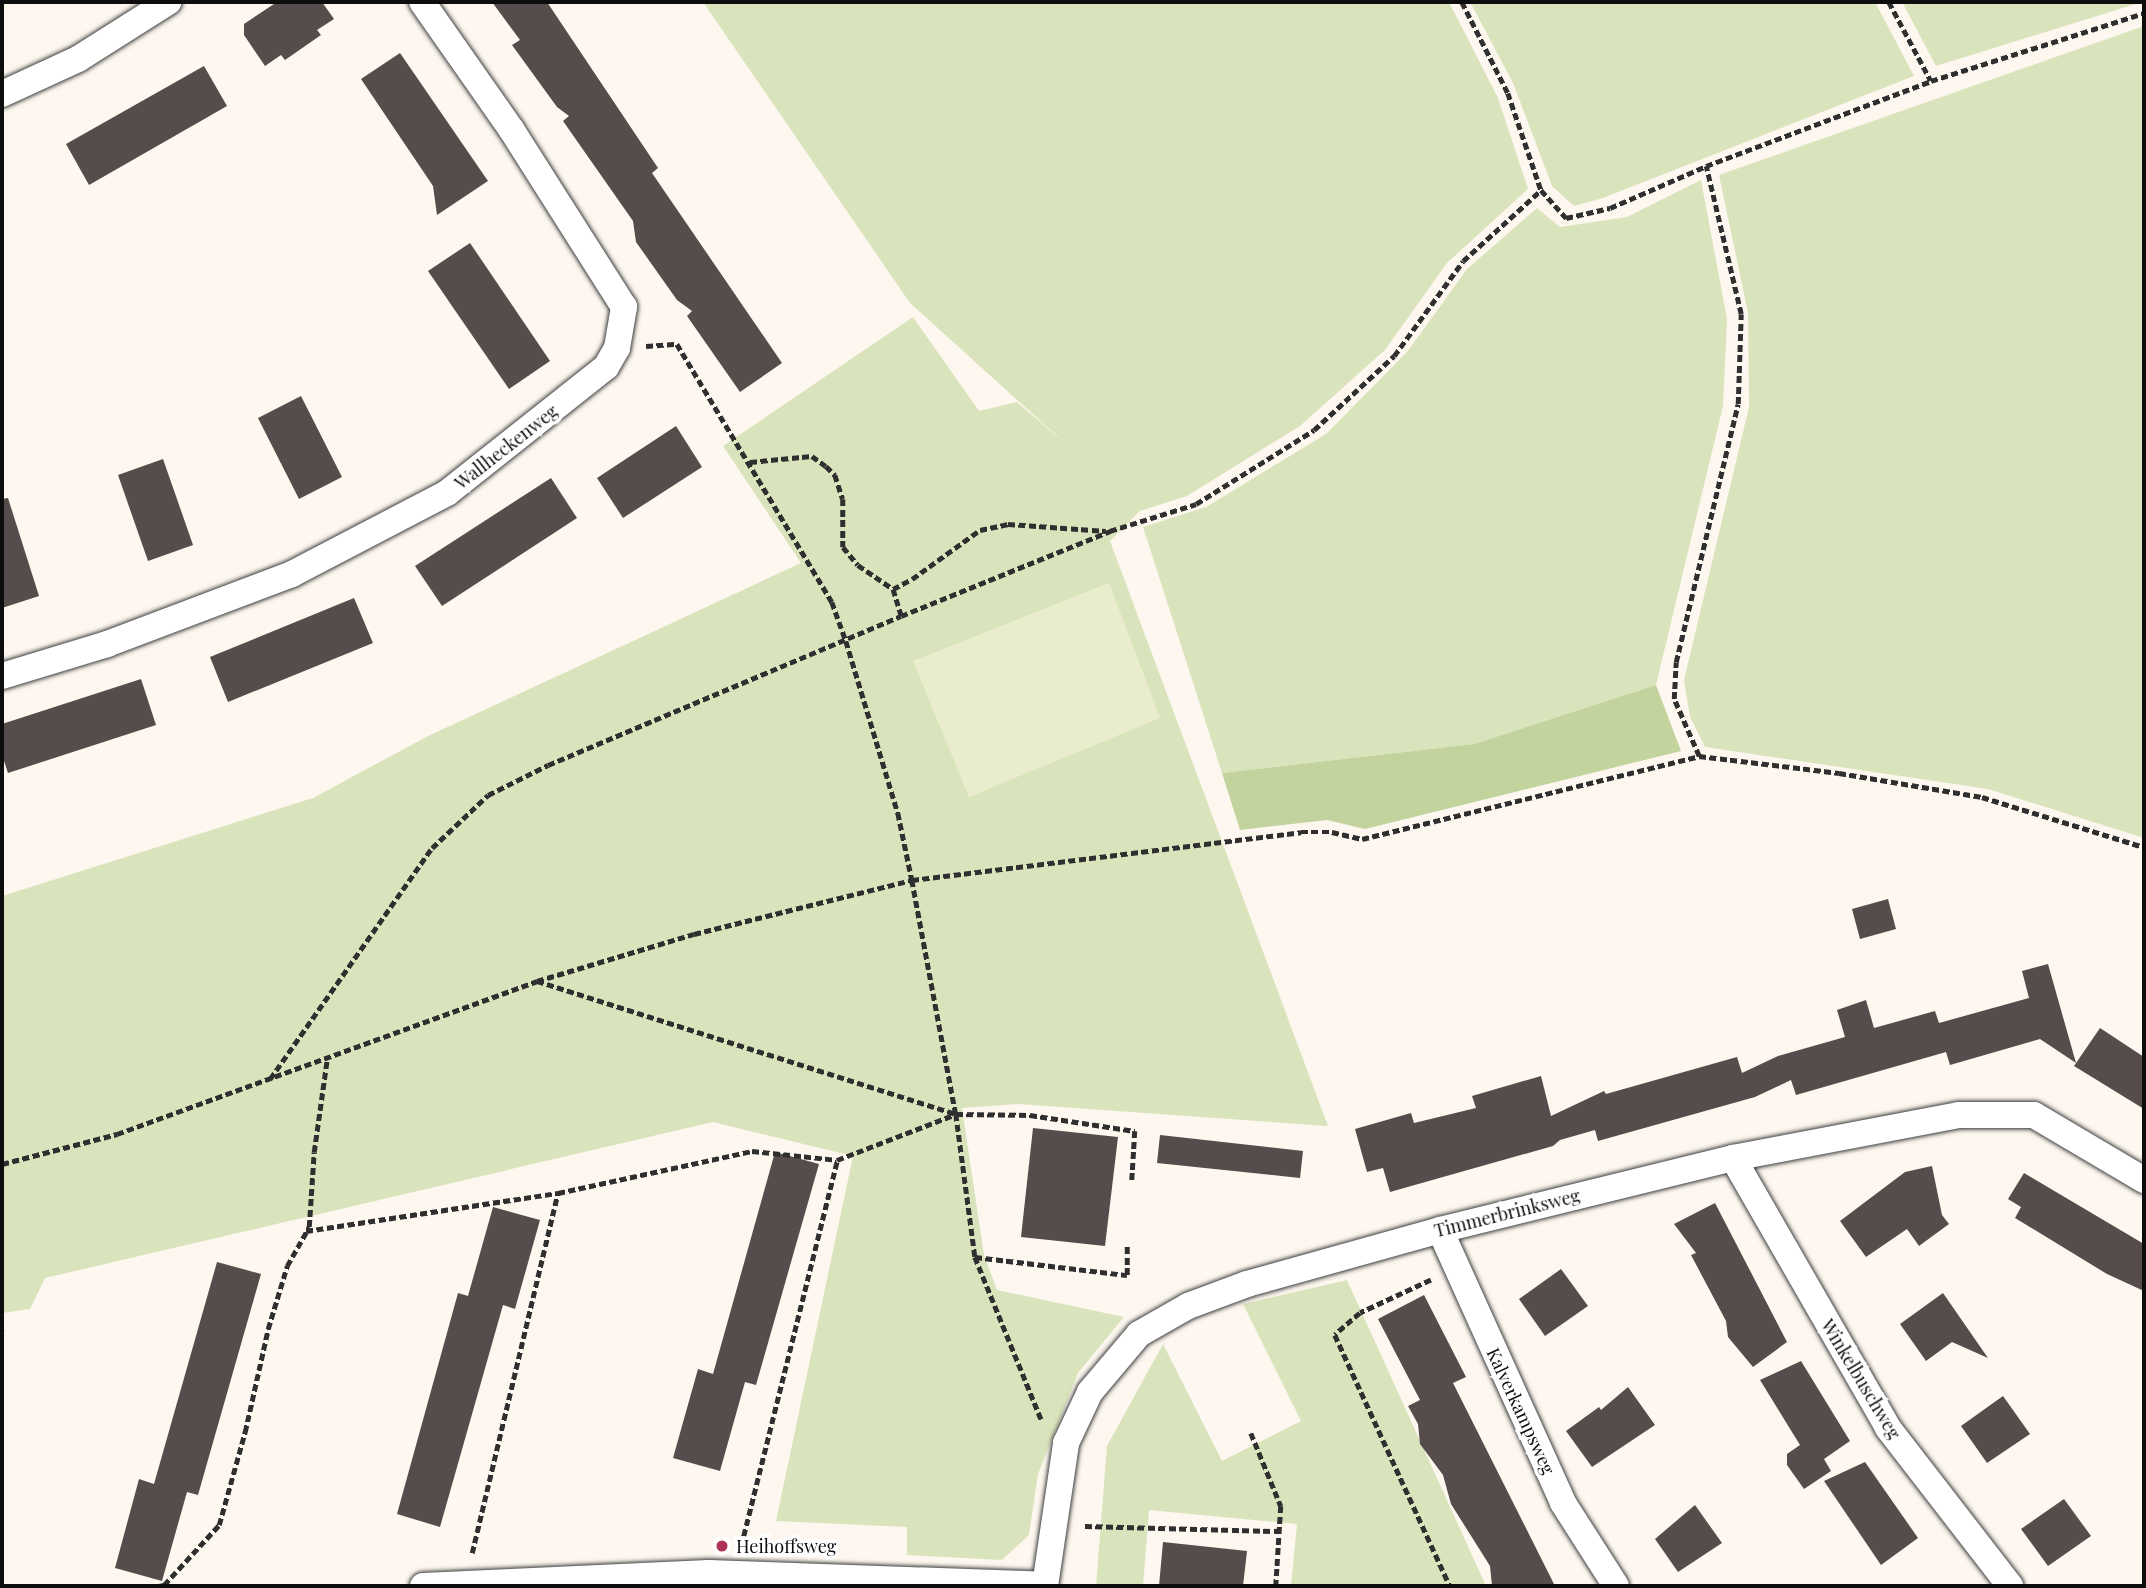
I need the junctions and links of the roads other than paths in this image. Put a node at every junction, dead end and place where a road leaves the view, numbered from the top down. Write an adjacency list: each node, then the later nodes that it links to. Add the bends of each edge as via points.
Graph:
1 (167, 2): 3 (street, via 78,59)
2 (422, 2): 4 (street, Wallheckenweg, via 511,129 624,307 617,348 606,367 447,493 292,574 107,644)
3 (2, 94)
4 (2, 676)
5 (1733, 1158): 6 (street, Timmerbrinksweg, via 1959,1115 2034,1115); 7 (street, Timmerbrinksweg); 11 (street, Winkelbuschweg, via 1888,1428)
6 (2144, 1180)
7 (1440, 1230): 8 (street, Timmerbrinksweg, via 1247,1284 1188,1306 1139,1334 1090,1392 1066,1443); 10 (street, Kalverkampsweg, via 1563,1503)
8 (1045, 1585): 9 (street, via 734,1574)
9 (423, 1586)
10 (1616, 1586)
11 (2010, 1586)

